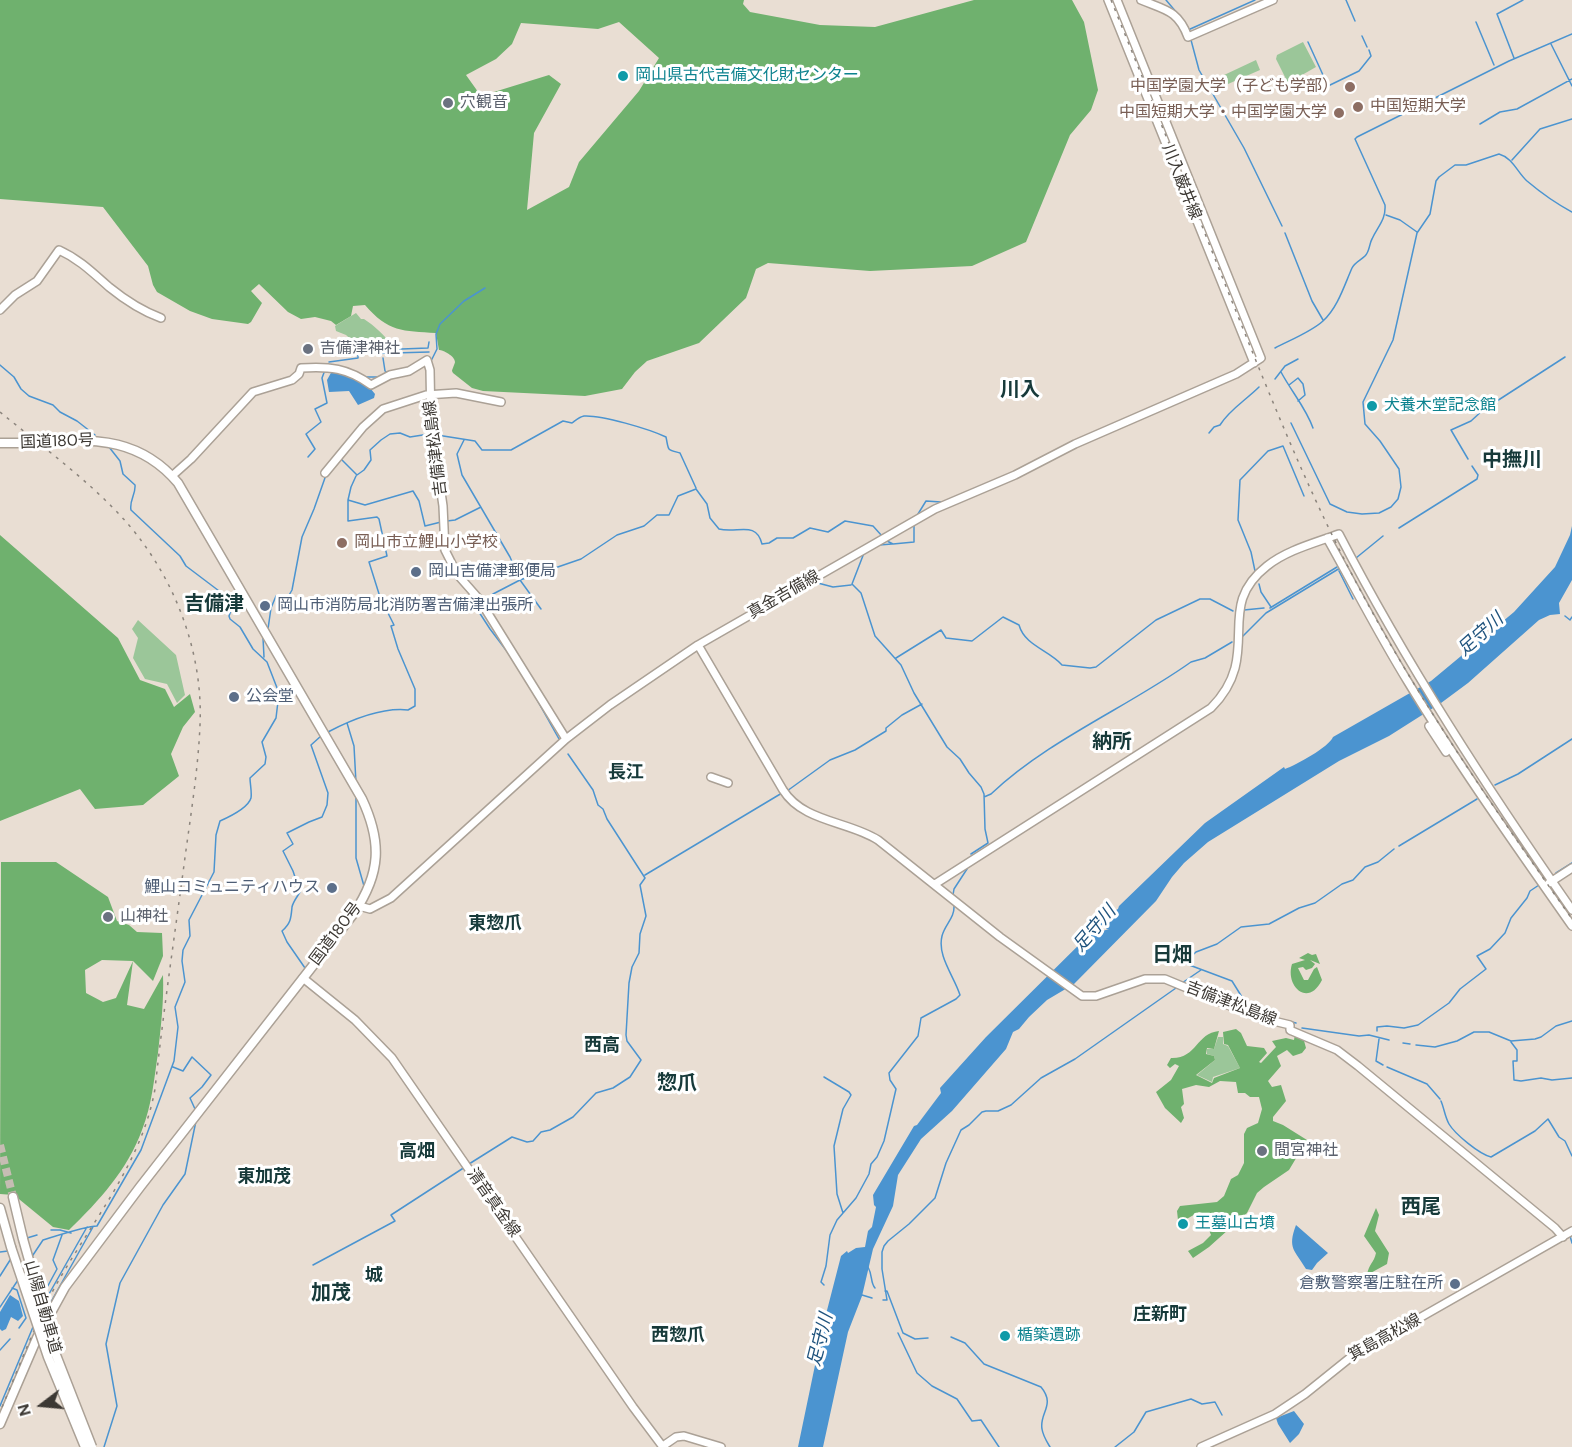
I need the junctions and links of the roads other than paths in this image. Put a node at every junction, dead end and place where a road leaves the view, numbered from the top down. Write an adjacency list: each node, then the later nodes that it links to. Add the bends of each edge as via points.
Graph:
1 (1108, 0): 8 (main road, 川入巌井線)
2 (1117, 0): 7 (main road, 川入巌井線)
3 (1141, 0): 4 (main road, via 1172,12 1188,37)
4 (1273, 0)
5 (0, 310): 6 (main road, via 43,274 59,250 140,309)
6 (161, 318)
7 (1261, 358): 8 (main road, 真金吉備線)
8 (1254, 363): 15 (main road, 真金吉備線, via 915,520)
9 (429, 395): 10 (main road, via 456,393); 12 (main road, via 376,413); 13 (main road, 吉備津松島線, via 428,360 371,385 348,371 301,368 292,380 253,392); 17 (main road, 吉備津松島線, via 446,553 457,574 482,603)
10 (501, 402)
11 (0, 443): 13 (highway, 国道180号, bridge, via 81,439 117,444 145,455)
12 (325, 473)
13 (172, 476): 26 (highway, 国道180号, via 373,823 374,872)
14 (1328, 538): 20 (main road, via 1387,646); 23 (main road, via 1339,534 1402,651 1464,752); 24 (main road, via 1275,560 1250,584 1238,617 1235,669 1225,692 1211,708)
15 (698, 645): 17 (main road, 真金吉備線); 24 (main road, 吉備津松島線, via 792,802 871,835)
16 (1429, 726): 20 (main road, via 1479,801)
17 (566, 739): 26 (main road, 真金吉備線, via 397,893 370,909)
18 (711, 777): 19 (main road)
19 (728, 783)
20 (1493, 813): 25 (main road)
21 (1572, 868): 23 (main road)
22 (1572, 874): 23 (main road)
23 (1553, 883): 25 (main road); 27 (main road)
24 (935, 884): 33 (main road, 吉備津松島線, via 1082,996 1091,997 1145,979 1165,979 1257,1017 1290,1025 1290,1030 1337,1050)
25 (1546, 887): 28 (main road)
26 (359, 906): 29 (highway, 国道180号)
27 (1572, 910)
28 (1572, 926)
29 (303, 978): 34 (highway, 国道180号, via 65,1287 37,1338); 37 (main road, 清音真金線, via 355,1020 392,1058)
30 (13, 1197): 36 (highway, 山陽自動車道, bridge, via 56,1355)
31 (0, 1208): 35 (highway, 山陽自動車道, bridge, via 48,1357)
32 (1572, 1231): 33 (main road, 箕島高松線)
33 (1563, 1237): 39 (main road, 箕島高松線, via 1351,1357 1267,1419)
34 (0, 1424)
35 (85, 1447)
36 (92, 1447)
37 (663, 1447): 38 (main road, via 684,1436)
38 (722, 1447)
39 (1201, 1447)

